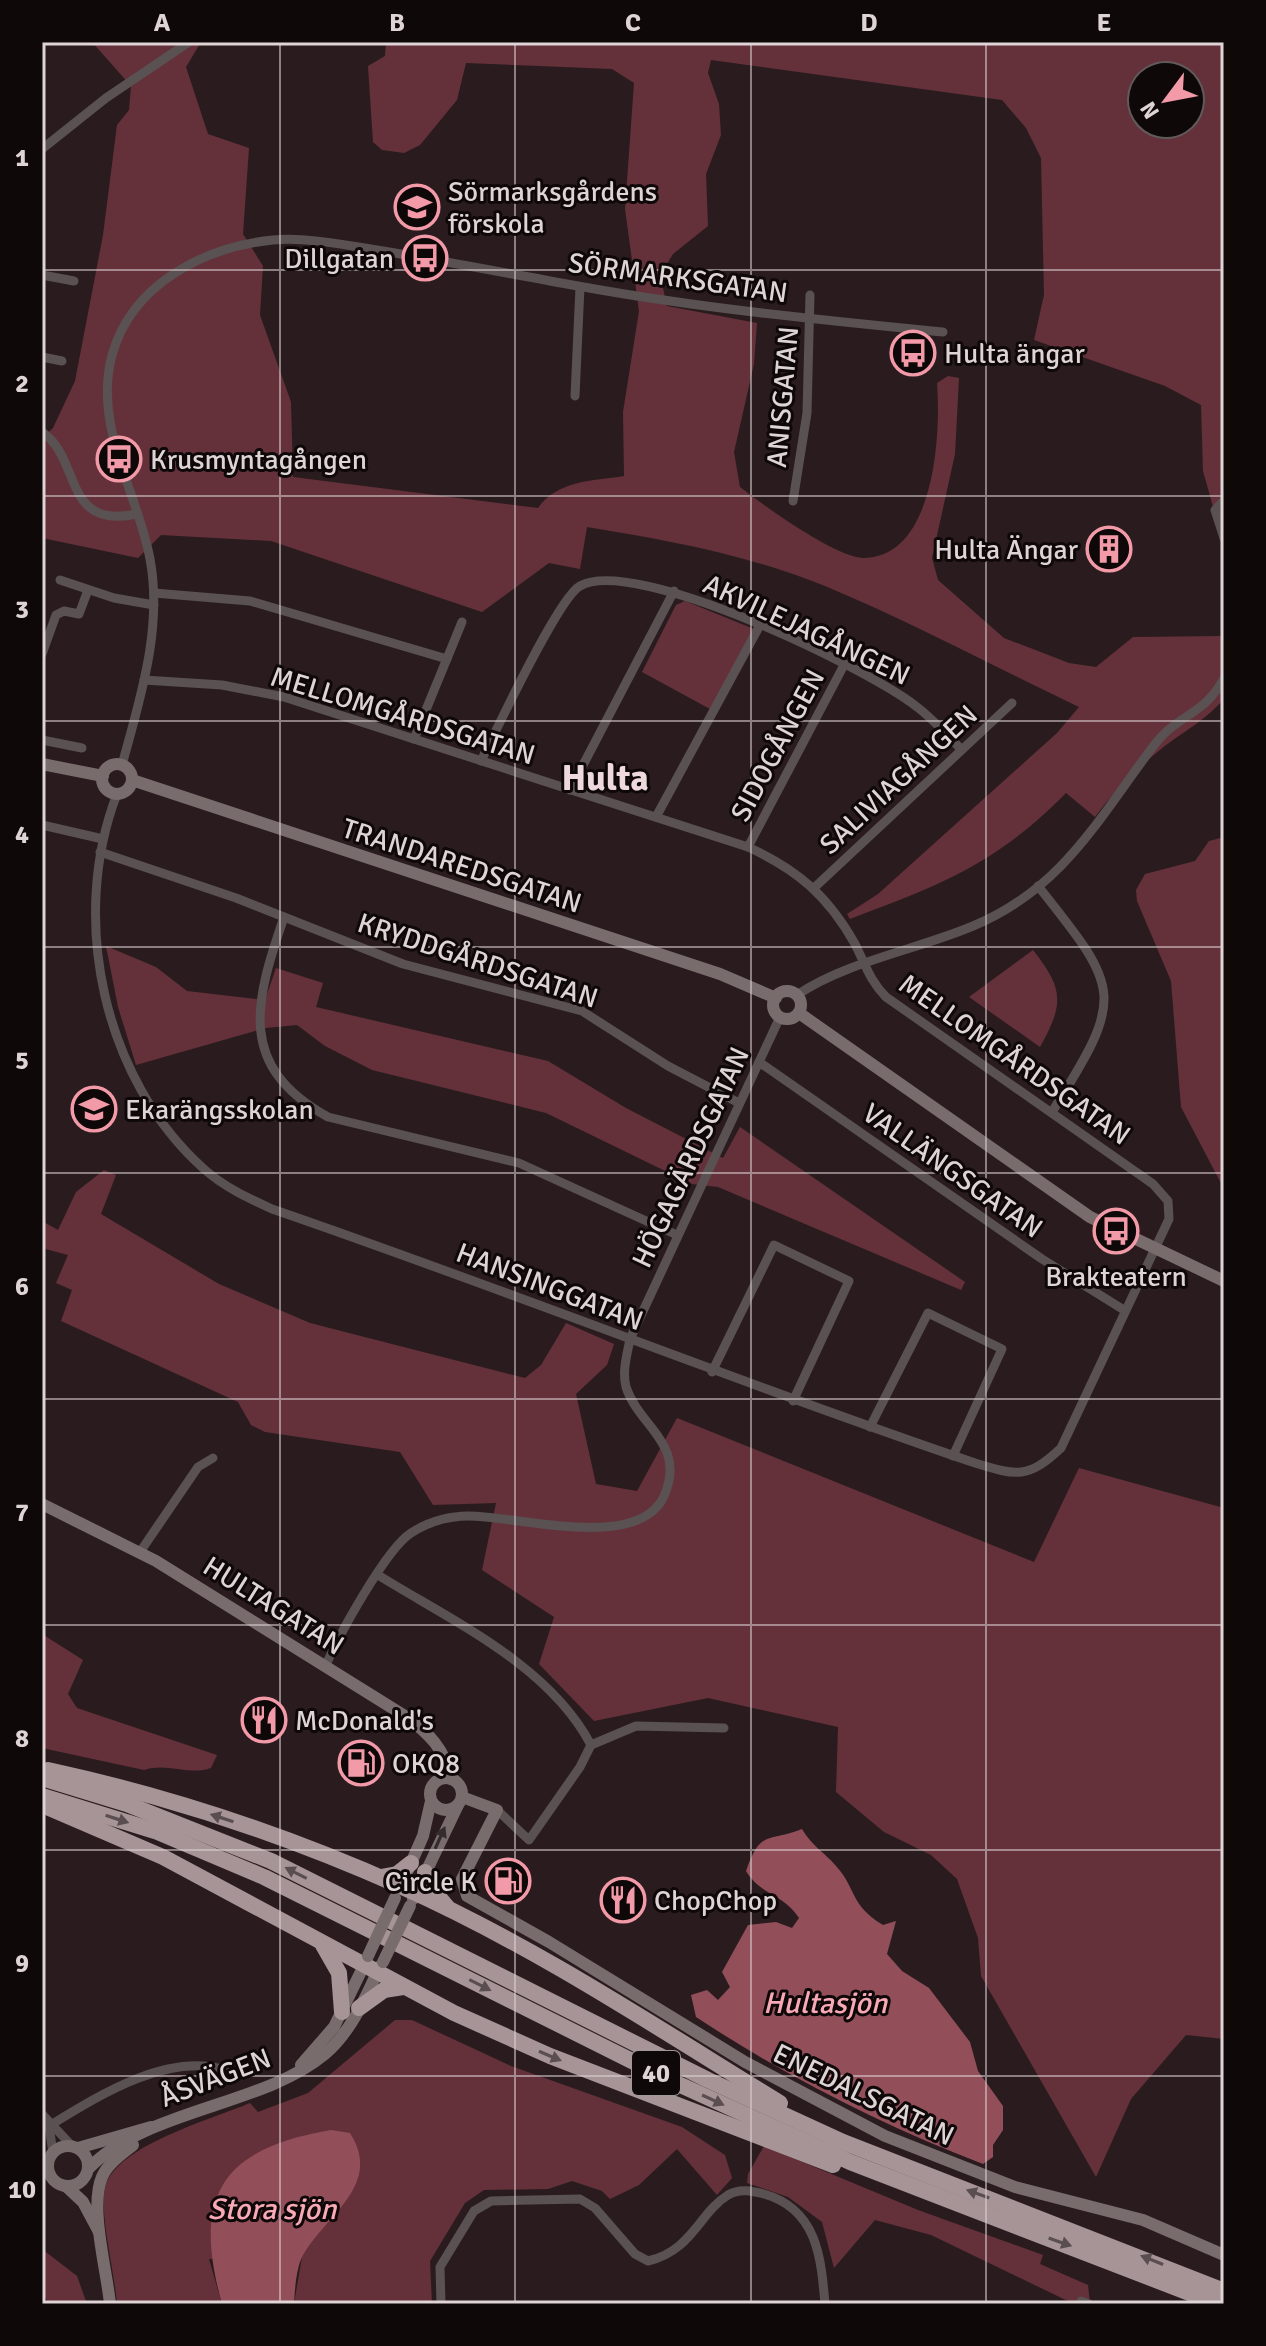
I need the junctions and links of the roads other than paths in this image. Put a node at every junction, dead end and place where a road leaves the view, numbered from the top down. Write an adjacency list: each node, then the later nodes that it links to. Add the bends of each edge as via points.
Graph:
1 (189, 42): 2 (street)
2 (42, 149)
3 (42, 275): 4 (street)
4 (74, 281)
5 (580, 287): 7 (street, SÖRMARKSGATAN); 11 (street); 15 (street, SÖRMARKSGATAN, via 301,240 243,245 182,267 146,295 112,353 108,423)
6 (810, 295): 7 (street, ANISGATAN)
7 (812, 319): 8 (street, SÖRMARKSGATAN); 14 (street, ANISGATAN, via 807,413)
8 (943, 332)
9 (42, 357): 10 (street)
10 (62, 361)
11 (575, 396)
12 (42, 432): 15 (street, via 54,443 72,486 89,508 108,515)
13 (1224, 500): 16 (street, via 1215,510)
14 (793, 501)
15 (137, 514): 20 (street, SÖRMARKSGATAN)
16 (1224, 538)
17 (60, 580): 18 (street)
18 (88, 590): 21 (street); 24 (street, via 79,614 56,615)
19 (674, 591): 23 (street, AKVILEJAGÅNGEN); 34 (street, AKVILEJAGÅNGEN, via 612,578 579,586 551,624); 39 (street)
20 (154, 593): 21 (street, SÖRMARKSGATAN); 25 (street, via 250,601)
21 (154, 605): 28 (street, SÖRMARKSGATAN)
22 (462, 622): 25 (street)
23 (760, 625): 26 (street, AKVILEJAGÅNGEN); 41 (street)
24 (42, 654)
25 (447, 659): 30 (street)
26 (844, 665): 33 (street, AKVILEJAGÅNGEN, via 916,706); 44 (street, SIDOGÅNGEN)
27 (1224, 678): 46 (street, via 1206,705 1158,740 1075,854)
28 (144, 680): 30 (street, MELLOMGÅRDSGATAN, via 222,685 284,697); 36 (street, SÖRMARKSGATAN)
29 (1012, 703): 33 (street, SALIVIAGÅNGEN)
30 (414, 739): 34 (street, MELLOMGÅRDSGATAN)
31 (42, 740): 32 (street)
32 (82, 748)
33 (961, 749): 47 (street, SALIVIAGÅNGEN)
34 (481, 761): 39 (street, MELLOMGÅRDSGATAN)
35 (42, 764): 37 (street)
36 (122, 765): 37 (street, via 110,766); 38 (street)
37 (103, 776): 40 (street, via 106,788)
38 (132, 780): 40 (street); 51 (street, TRANDAREDSGATAN, via 720,974)
39 (570, 790): 41 (street, MELLOMGÅRDSGATAN)
40 (117, 794): 43 (street, HANSINGGATAN)
41 (656, 817): 44 (street, MELLOMGÅRDSGATAN)
42 (42, 825): 43 (street)
43 (103, 839): 45 (street, HANSINGGATAN)
44 (748, 847): 47 (street, MELLOMGÅRDSGATAN)
45 (100, 852): 48 (street, KRYDDGÅRDSGATAN); 61 (street, HANSINGGATAN, via 96,954 109,1010 141,1087 171,1133 204,1169 236,1193 272,1209)
46 (1038, 886): 49 (street, via 973,926); 56 (street, via 1099,968 1106,999 1091,1050)
47 (815, 887): 49 (street, MELLOMGÅRDSGATAN, via 839,916)
48 (284, 917): 55 (street, KRYDDGÅRDSGATAN, via 403,964 582,1011); 57 (street, via 262,984 259,1035 284,1086 304,1104 328,1117 519,1163)
49 (864, 965): 50 (street); 56 (street, MELLOMGÅRDSGATAN, via 886,997)
50 (797, 995): 51 (street, via 786,992); 52 (street)
51 (776, 998): 53 (street, via 774,1008)
52 (799, 1013): 53 (street, via 790,1019); 58 (street, via 1079,1210)
53 (780, 1017): 54 (street, HÖGAGÄRDSGATAN)
54 (759, 1062): 55 (street, HÖGAGÄRDSGATAN); 60 (street, VALLÄNGSGATAN)
55 (739, 1103): 57 (street, HÖGAGÄRDSGATAN)
56 (1052, 1112): 58 (street, MELLOMGÅRDSGATAN, via 1163,1193 1169,1219)
57 (677, 1235): 61 (street, HÖGAGÄRDSGATAN)
58 (1155, 1251): 59 (street); 60 (street, HANSINGGATAN)
59 (1224, 1281)
60 (1124, 1310): 65 (street, HANSINGGATAN, via 1061,1448 1046,1462 1018,1475)
61 (630, 1339): 62 (street, HANSINGGATAN); 69 (street, HÖGAGÄRDSGATAN, via 624,1371 627,1389 668,1455 670,1473 664,1497 649,1515 620,1526 452,1517 401,1541)
62 (712, 1372): 63 (street, HANSINGGATAN); 63 (street, via 774,1245 849,1281)
63 (793, 1401): 64 (street, HANSINGGATAN)
64 (870, 1427): 65 (street, HANSINGGATAN); 65 (street, via 928,1313 1002,1349)
65 (953, 1456)
66 (213, 1458): 68 (street, via 198,1467)
67 (42, 1504): 68 (street, HULTAGATAN)
68 (140, 1552): 70 (street, HULTAGATAN)
69 (378, 1575): 70 (street, HÖGAGÄRDSGATAN); 72 (street, via 550,1688)
70 (326, 1665): 75 (street, HULTAGATAN, via 426,1731 445,1757)
71 (724, 1728): 72 (street, via 636,1726)
72 (591, 1745): 80 (street, via 529,1840)
73 (42, 1769): 82 (highway, one-way to 73, via 177,1804)
74 (42, 1778): 95 (highway, 40, one-way to 74, via 271,1861 127,1804)
75 (451, 1779): 77 (street, via 435,1782); 78 (street, HULTAGATAN, via 459,1785)
76 (42, 1796): 100 (highway, 40, one-way to 100, via 155,1831 264,1877 676,2083)
77 (431, 1801): 78 (street, via 444,1810); 81 (street)
78 (460, 1801): 80 (street); 81 (street, one-way to 78)
79 (42, 1805): 85 (highway, via 163,1857)
80 (497, 1810): 103 (street, ENEDALSGATAN, via 462,1879 467,1896 745,2062 885,2136 1015,2187 1143,2220)
81 (418, 1867): 82 (highway); 83 (street); 84 (highway)
82 (378, 1877): 83 (highway)
83 (405, 1896): 84 (highway); 86 (street, bridge)
84 (451, 1911): 95 (highway, via 616,2001)
85 (322, 1943): 86 (highway); 89 (highway, via 339,1973)
86 (373, 1964): 87 (highway); 88 (street, ÅSVÄGEN); 89 (street, ÅSVÄGEN)
87 (403, 1987): 88 (highway, via 384,1990); 100 (highway, one-way to 100, via 550,2056 830,2165)
88 (359, 2008): 91 (street, ÅSVÄGEN, via 327,2053)
89 (342, 2012): 91 (street, ÅSVÄGEN)
90 (225, 2070): 94 (street, via 205,2064 155,2074)
91 (294, 2072): 93 (street, ÅSVÄGEN)
92 (42, 2114): 94 (street)
93 (159, 2125): 96 (street, ÅSVÄGEN); 98 (street, ÅSVÄGEN, via 109,2151); 102 (street, via 102,2176)
94 (49, 2126): 96 (street); 97 (street)
95 (843, 2142): 104 (highway, 40, one-way to 95)
96 (75, 2147): 97 (street); 98 (street, via 86,2156)
97 (48, 2159): 99 (street)
98 (87, 2172): 99 (street, via 78,2184); 101 (street)
99 (55, 2184): 101 (street, via 83,2202)
100 (908, 2186): 108 (highway, 40, one-way to 108)
101 (99, 2232): 102 (street)
102 (103, 2255): 105 (street)
103 (1224, 2255)
104 (1224, 2291)
105 (110, 2304)
106 (441, 2304): 107 (street, via 440,2267 474,2211 491,2201 580,2199 648,2261 686,2241 739,2191 761,2193 793,2207 814,2233)
107 (825, 2304)
108 (1218, 2304)

